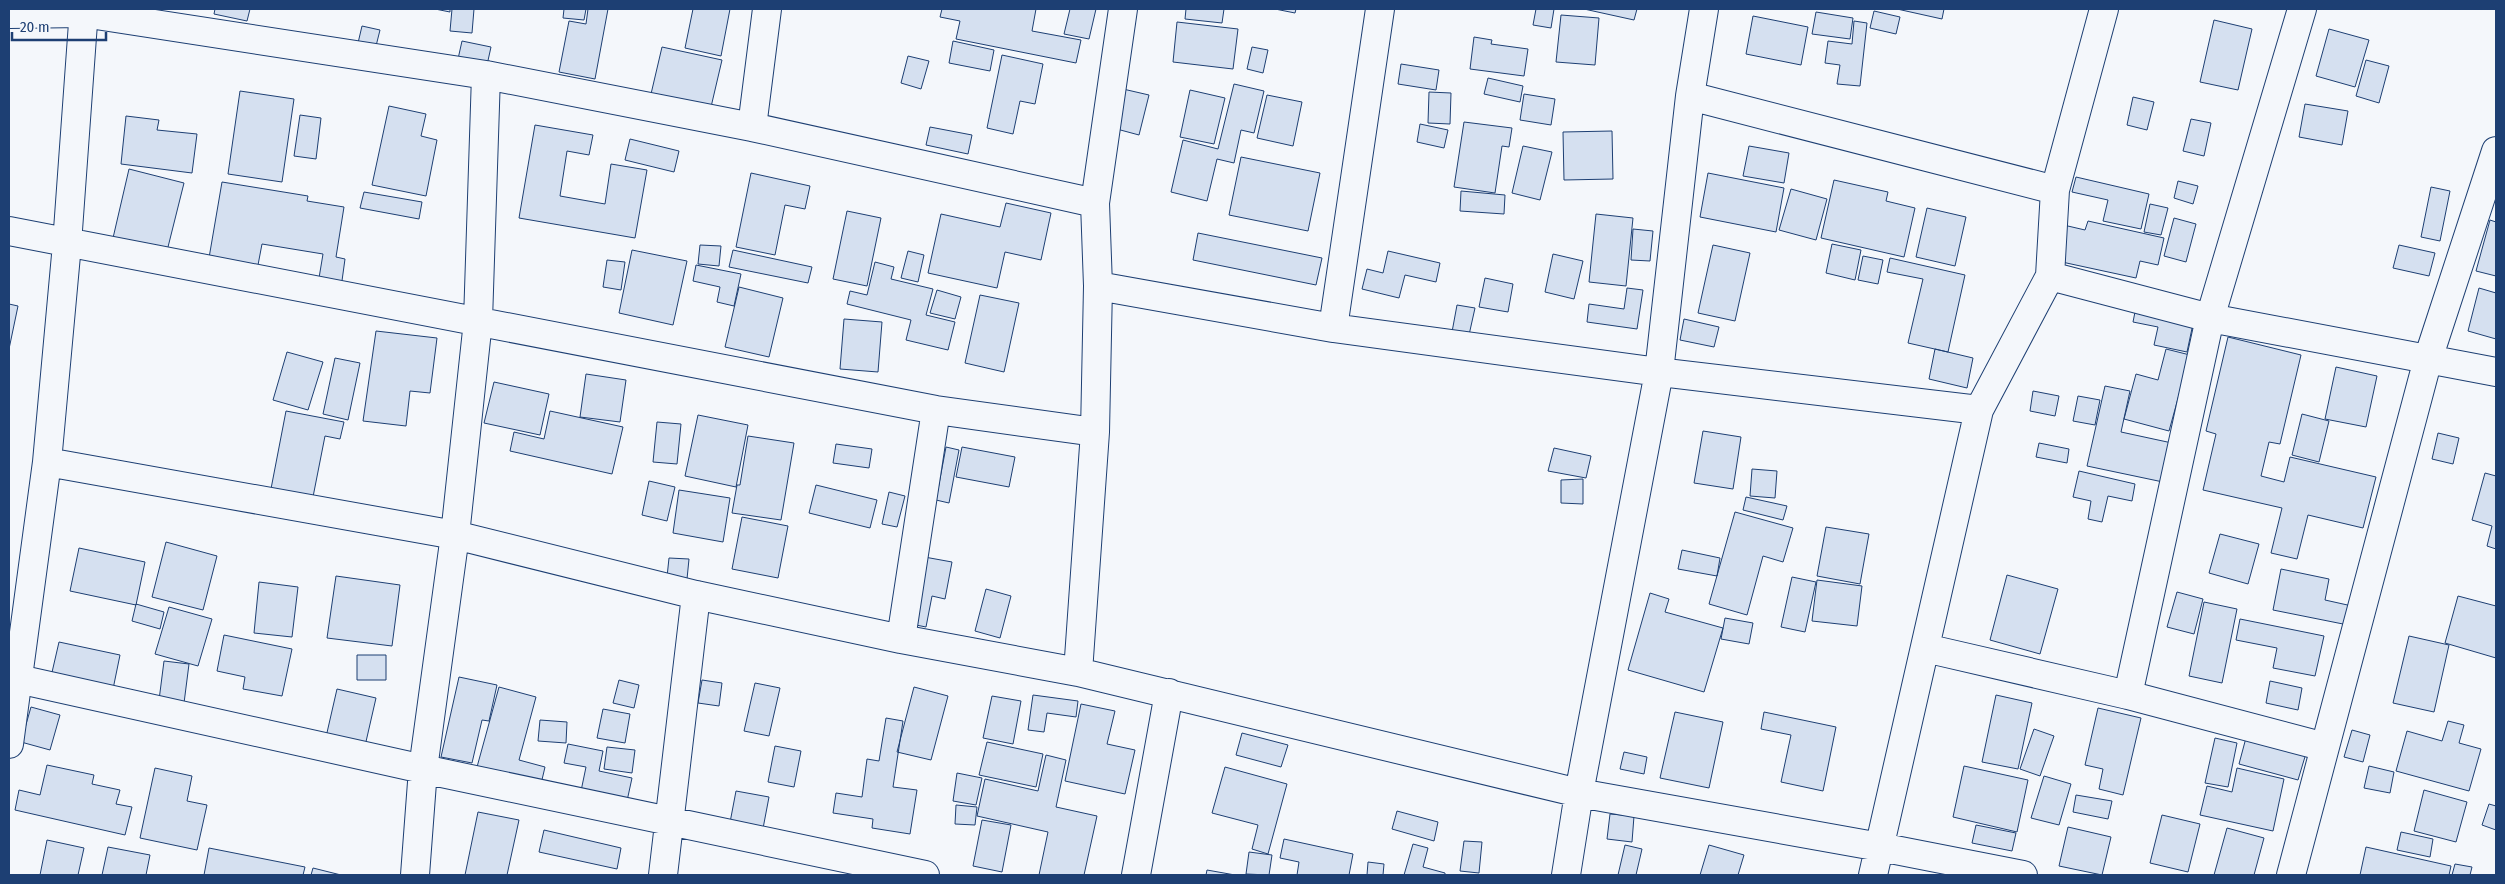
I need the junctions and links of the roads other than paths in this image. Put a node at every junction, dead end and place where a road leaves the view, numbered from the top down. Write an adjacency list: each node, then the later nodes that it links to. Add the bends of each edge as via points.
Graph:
1 (767, 9): 11 (street)
2 (1123, 9): 14 (street)
3 (1380, 9): 21 (street)
4 (1704, 9): 10 (street)
5 (2104, 9): 13 (street)
6 (2302, 9): 19 (street)
7 (84, 11): 8 (street); 9 (street); 16 (street)
8 (9, 14)
9 (486, 75): 11 (street); 20 (street)
10 (1690, 96): 13 (street); 23 (street)
11 (752, 127): 14 (street)
12 (2496, 151): 22 (street)
13 (2055, 190): 17 (street)
14 (1095, 203): 18 (street)
15 (9, 231): 16 (street)
16 (67, 244): 20 (street); 28 (street)
17 (2050, 276): 19 (street); 26 (street)
18 (1098, 286): 21 (street); 27 (street)
19 (2210, 318): 22 (street); 36 (street)
20 (478, 320): 25 (street); 29 (street)
21 (1333, 328): 23 (street)
22 (2428, 359): 24 (street); 38 (street)
23 (1659, 372): 26 (street); 40 (street)
24 (2496, 372)
25 (936, 410): 27 (street); 31 (street)
26 (1979, 410): 32 (street)
27 (1095, 432): 33 (street)
28 (47, 462): 29 (street); 34 (street)
29 (455, 536): 30 (street); 39 (street)
30 (696, 595): 31 (street); 41 (street)
31 (900, 639): 33 (street)
32 (1925, 648): 36 (street); 42 (street)
33 (1078, 672): 35 (street)
34 (12, 678): 37 (street); 39 (street)
35 (1169, 692): 40 (street); 46 (street)
36 (2128, 696): 38 (street)
37 (9, 744)
38 (2325, 747): 50 (street)
39 (423, 769): 41 (street); 43 (street)
40 (1579, 793): 42 (street); 47 (street)
41 (669, 820): 44 (street); 45 (street)
42 (1880, 847): 48 (street); 49 (street)
43 (414, 875)
44 (663, 875)
45 (925, 875)
46 (1136, 875)
47 (1566, 875)
48 (1873, 875)
49 (2023, 875)
50 (2291, 875)

